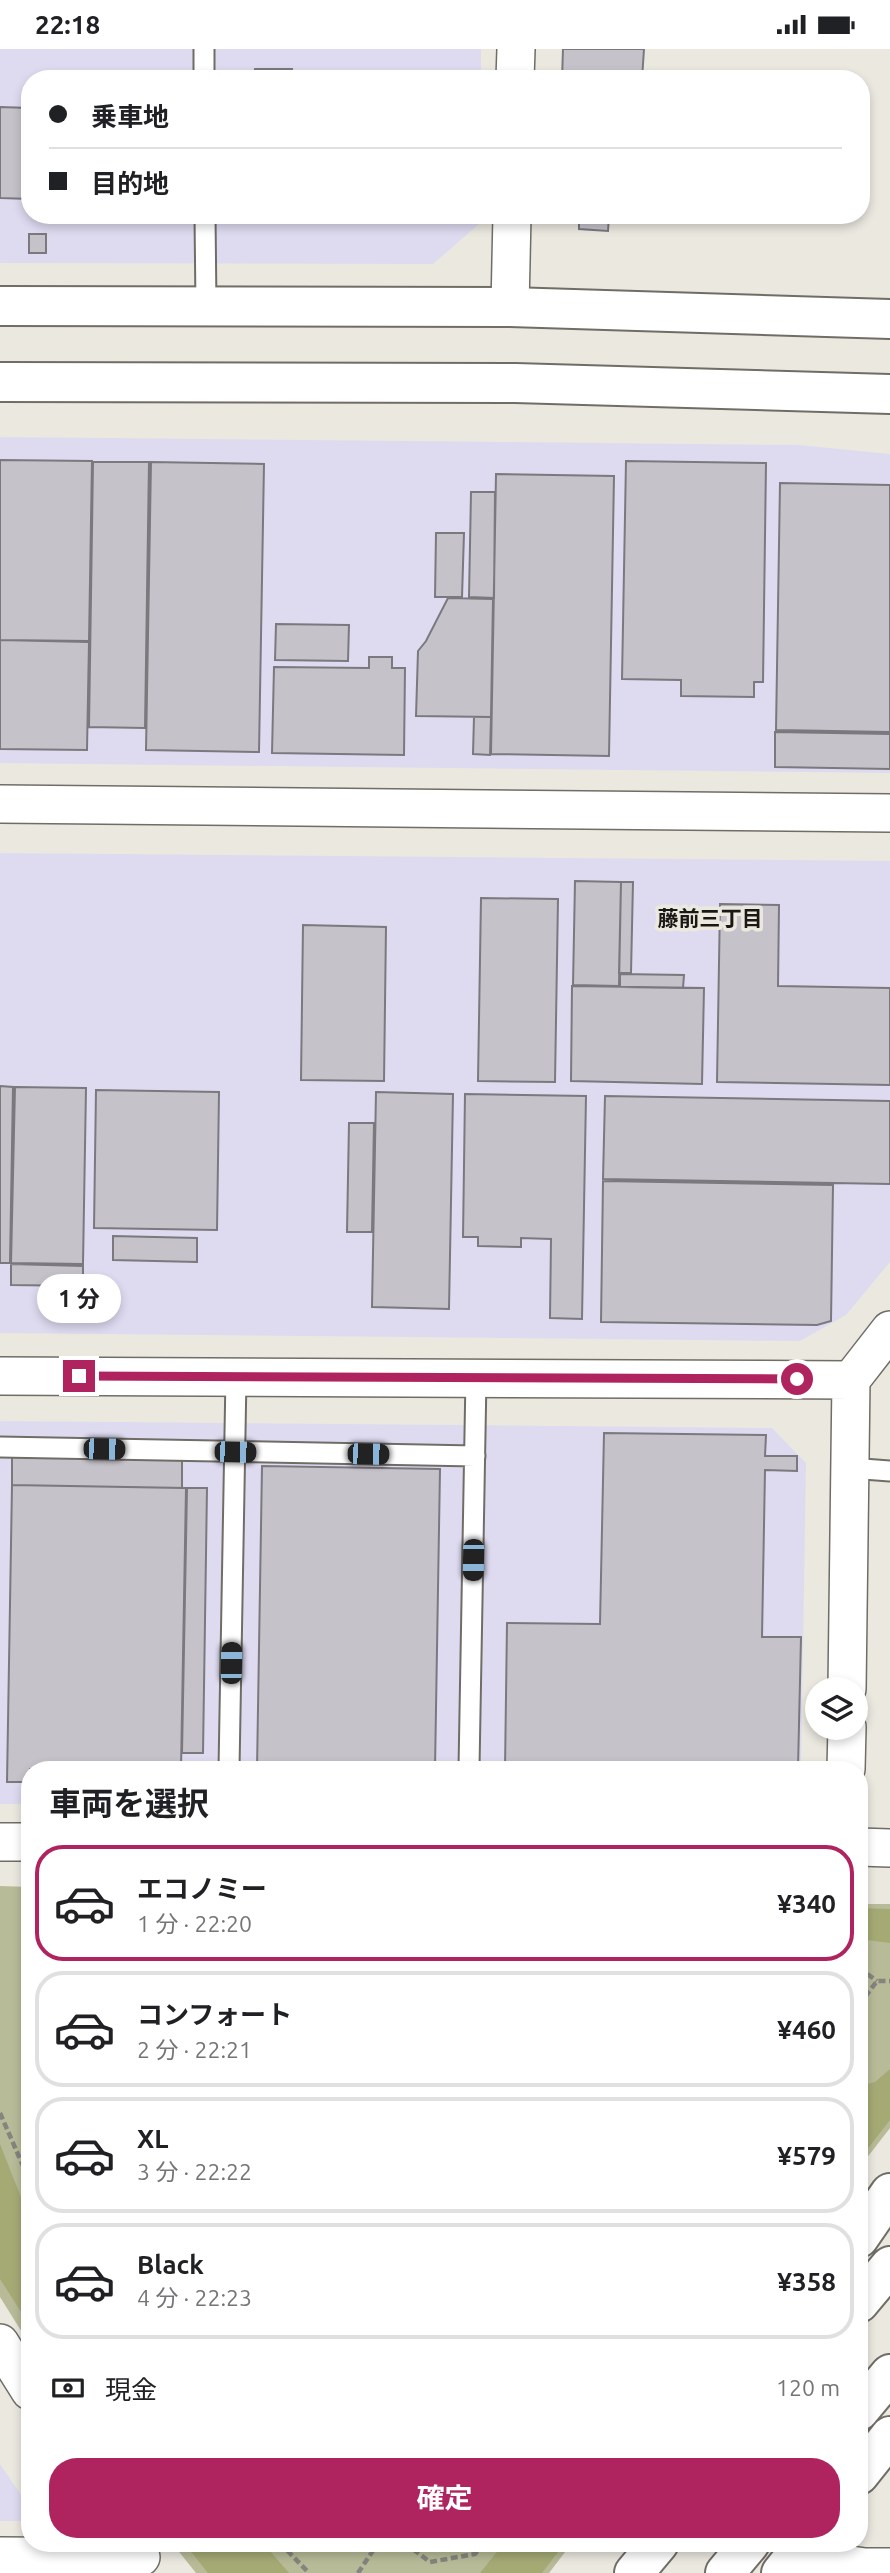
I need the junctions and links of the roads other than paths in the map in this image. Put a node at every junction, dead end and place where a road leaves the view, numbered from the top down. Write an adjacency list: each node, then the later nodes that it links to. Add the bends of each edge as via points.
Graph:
1 (204, 49): 3 (lane)
2 (516, 49): 4 (street)
3 (204, 70)
4 (515, 70)
5 (205, 224): 8 (lane)
6 (512, 224): 9 (street)
7 (0, 306): 8 (main road)
8 (205, 306): 9 (main road)
9 (510, 307): 10 (main road)
10 (890, 319)
11 (0, 382): 12 (main road, via 516,383)
12 (890, 394)
13 (0, 804): 14 (street)
14 (890, 813)
15 (890, 1330): 19 (street)
16 (0, 1376): 17 (street)
17 (236, 1377): 18 (street); 21 (lane)
18 (476, 1378): 19 (street); 22 (lane)
19 (851, 1380): 23 (street)
20 (0, 1447): 21 (lane)
21 (235, 1452): 22 (lane); 27 (lane)
22 (475, 1456): 28 (lane)
23 (850, 1468): 24 (lane); 25 (street)
24 (890, 1471)
25 (847, 1677)
26 (847, 1740): 29 (street)
27 (229, 1761)
28 (469, 1761)
29 (846, 1761)
30 (0, 1842): 31 (street)
31 (21, 1842)
32 (868, 1847): 33 (street)
33 (890, 1848)
34 (890, 2193): 35 (main road)
35 (868, 2225)
36 (890, 2266): 37 (main road)
37 (868, 2292)
38 (0, 2343): 40 (street)
39 (890, 2374): 41 (main road)
40 (21, 2377)
41 (868, 2400)
42 (890, 2436): 43 (main road)
43 (868, 2464)
44 (643, 2552): 51 (main road)
45 (652, 2552): 52 (main road)
46 (743, 2552): 53 (main road)
47 (0, 2556): 48 (street)
48 (143, 2558)
49 (793, 2558): 50 (street)
50 (890, 2567)
51 (628, 2573)
52 (634, 2573)
53 (726, 2573)

